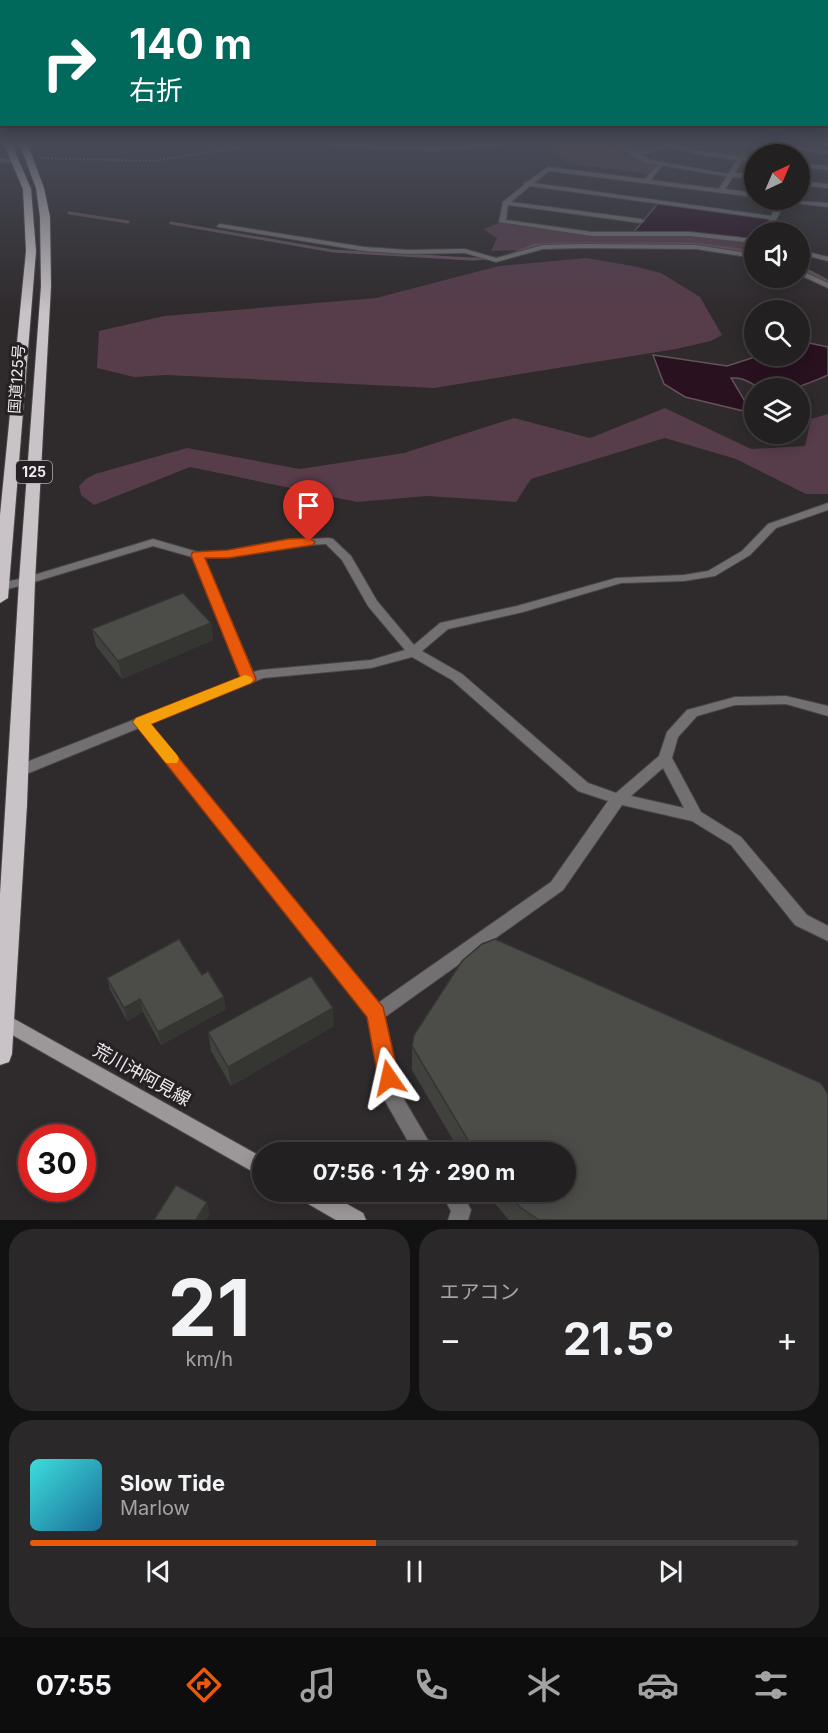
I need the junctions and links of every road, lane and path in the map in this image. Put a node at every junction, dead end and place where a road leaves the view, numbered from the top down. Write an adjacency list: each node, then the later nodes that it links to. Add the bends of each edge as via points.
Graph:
1 (28, 199): 24 (highway, 国道125号 / 125, via 31,251)
2 (42, 199): 23 (highway, 国道125号 / 125, via 47,249)
3 (508, 199): 6 (street)
4 (641, 199): 5 (street)
5 (657, 201): 10 (street); 11 (street)
6 (504, 202): 10 (street); 14 (street, via 502,222 592,234)
7 (810, 203): 8 (street)
8 (828, 205)
9 (779, 210): 11 (street)
10 (646, 215): 14 (street)
11 (775, 218): 12 (street)
12 (773, 222)
13 (220, 226): 16 (street, via 364,249 465,251 496,260 543,247 584,246 696,247)
14 (630, 232): 15 (street)
15 (744, 240)
16 (744, 254)
17 (810, 254): 18 (street)
18 (827, 257)
19 (810, 277): 20 (street)
20 (828, 286)
21 (828, 506): 25 (street, via 772,526 746,553 711,574 620,580 444,626)
22 (197, 555): 23 (street, via 153,542); 25 (street, via 329,541 347,558 372,603); 26 (street)
23 (27, 581): 24 (street); 30 (highway, 国道125号 / 125)
24 (0, 591)
25 (413, 652): 26 (street, via 371,664 261,674); 31 (street, via 457,677 583,787)
26 (249, 679): 28 (street)
27 (828, 711): 29 (street, via 786,700 735,701 692,713 672,735)
28 (141, 722): 30 (street); 34 (street)
29 (665, 758): 31 (street); 32 (street)
30 (18, 771): 35 (highway, 国道125号 / 125)
31 (618, 799): 32 (street); 34 (street, via 557,886)
32 (696, 816): 33 (street, via 736,841 801,920)
33 (828, 934)
34 (376, 1014): 37 (street, via 393,1099)
35 (1, 1020): 36 (highway, 国道125号 / 125); 38 (main road, 荒川沖阿見線)
36 (0, 1054)
37 (419, 1142)
38 (252, 1161)
39 (324, 1202): 41 (main road)
40 (456, 1202): 42 (street, via 461,1210)
41 (356, 1220)
42 (458, 1220)

